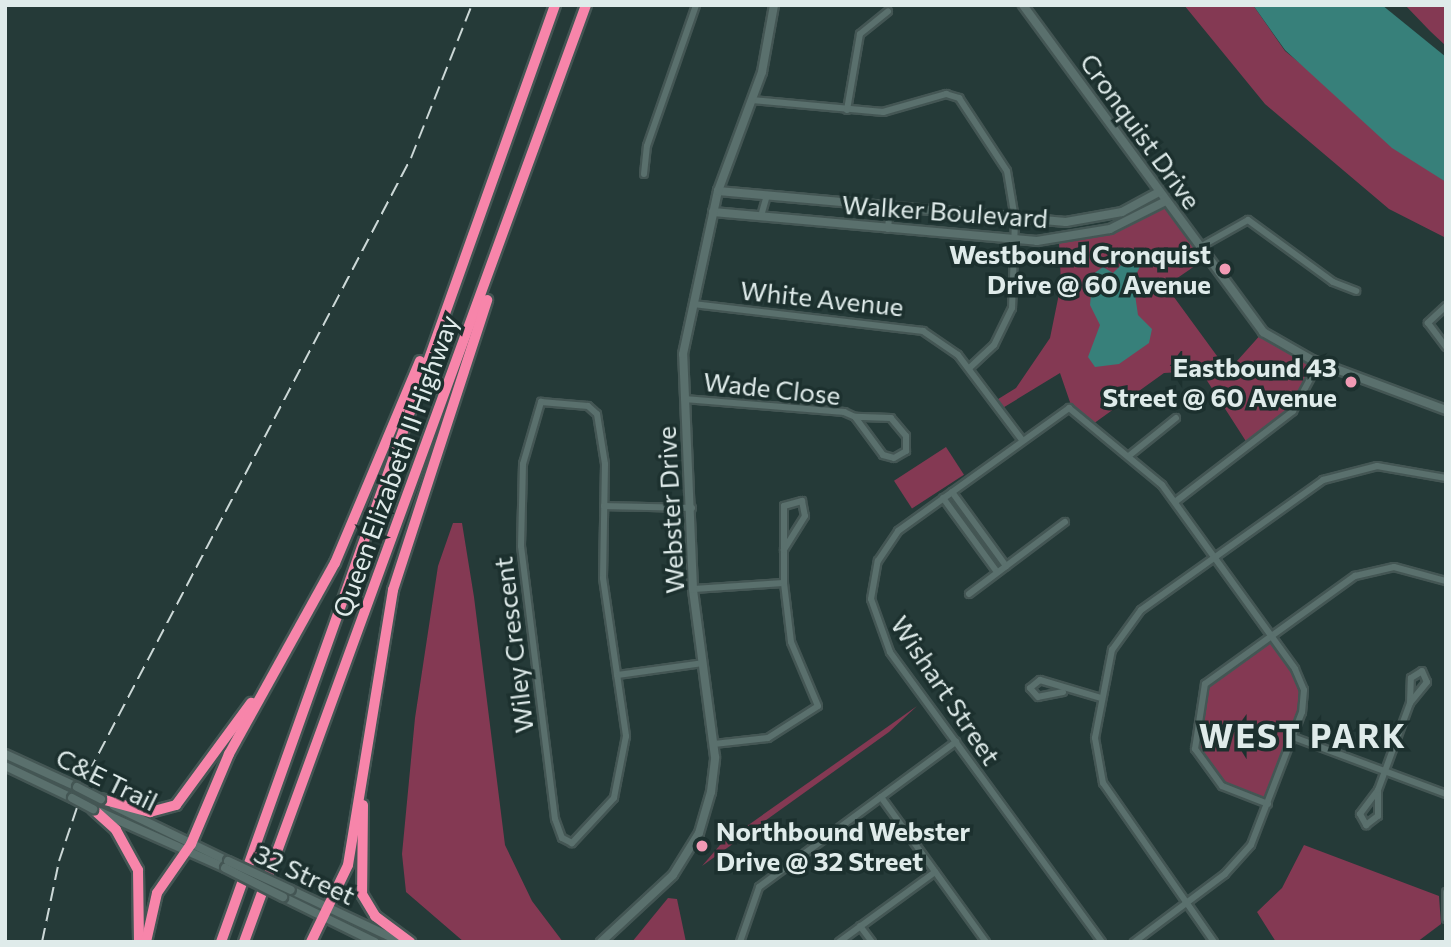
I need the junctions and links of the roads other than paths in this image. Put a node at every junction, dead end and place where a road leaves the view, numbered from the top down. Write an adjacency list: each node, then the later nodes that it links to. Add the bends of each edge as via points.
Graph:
1 (555, 5): 20 (highway, Queen Elizabeth II Highway)
2 (586, 5): 10 (highway, Queen Elizabeth II Highway)
3 (696, 5): 9 (street, via 647,146)
4 (774, 5): 7 (street, Webster Drive)
5 (1023, 5): 12 (street, Cronquist Drive)
6 (888, 11): 8 (street, via 860,34)
7 (752, 100): 8 (street); 11 (street, Webster Drive)
8 (847, 110): 18 (street, via 894,112 955,95 1007,171)
9 (644, 174)
10 (521, 187): 61 (highway, via 393,590); 81 (highway, Queen Elizabeth II Highway)
11 (718, 191): 13 (street, Walker Boulevard); 16 (street, Webster Drive)
12 (1159, 192): 14 (street, Cronquist Drive); 18 (street, Walker Boulevard, via 1089,220)
13 (767, 195): 15 (street, Walker Boulevard); 17 (street)
14 (1166, 201): 21 (street, Walker Boulevard, via 1097,233); 22 (street, Cronquist Drive)
15 (890, 207): 18 (street, Walker Boulevard); 19 (street)
16 (713, 212): 17 (street, Walker Boulevard); 24 (street, Webster Drive)
17 (761, 216): 19 (street, Walker Boulevard)
18 (1015, 219): 21 (street)
19 (888, 229): 21 (street, Walker Boulevard)
20 (472, 235): 51 (highway, via 335,563); 80 (highway, Queen Elizabeth II Highway)
21 (1016, 240): 28 (street, via 1009,317 994,345)
22 (1200, 247): 23 (street, via 1248,220 1333,282); 27 (street, Cronquist Drive, via 1263,332)
23 (1356, 290)
24 (693, 304): 28 (street, White Avenue, via 903,325 944,342); 29 (street, Webster Drive, via 683,354)
25 (1446, 306): 26 (street, via 1428,324)
26 (1444, 346)
27 (1319, 362): 30 (street, Cronquist Drive); 38 (street, via 1293,411)
28 (970, 368): 33 (street, White Avenue)
29 (684, 399): 31 (street, Wade Close); 40 (street, Webster Drive)
30 (1446, 410)
31 (855, 417): 31 (street, Wade Close, via 883,455 894,458 906,451 906,436 891,418 870,412)
32 (1177, 418): 34 (street)
33 (1022, 440): 34 (street, Wishart Street, via 1072,408); 36 (street, Wishart Street)
34 (1130, 455): 38 (street, Wishart Street)
35 (1446, 478): 43 (street, via 1385,466 1332,476)
36 (952, 492): 37 (street, Wishart Street); 44 (street)
37 (943, 498): 45 (street); 58 (street, Wishart Street, via 887,544 871,599 884,642)
38 (1175, 502): 43 (street, Wishart Street)
39 (604, 506): 40 (street); 53 (street, Wiley Crescent, via 603,578); 53 (street, Wiley Crescent, via 596,412 541,402 523,464 521,546 549,786 566,842 577,841 605,813 621,780 626,736)
40 (692, 509): 48 (street, Webster Drive)
41 (1065, 522): 44 (street)
42 (785, 550): 42 (street, via 805,516 802,501 784,506); 47 (street)
43 (1214, 557): 50 (street, Wishart Street); 55 (street, via 1131,620 1110,656)
44 (1006, 566): 45 (street)
45 (997, 572): 49 (street)
46 (1446, 581): 50 (street, via 1403,568 1373,569 1347,580)
47 (784, 583): 48 (street); 59 (street, via 791,642 818,706 768,738)
48 (693, 589): 52 (street, Webster Drive)
49 (970, 594)
50 (1271, 635): 57 (street, Wishart Street, via 1304,690); 68 (street, via 1205,684 1192,741 1222,786)
51 (294, 640): 67 (highway, via 176,805 150,812); 70 (highway, via 229,754)
52 (703, 663): 53 (street); 59 (street, Webster Drive)
53 (617, 675)
54 (1063, 692): 54 (street, via 1040,680 1030,688 1038,697); 55 (street)
55 (1101, 698): 74 (street, via 1095,745 1107,793)
56 (1410, 703): 56 (street, via 1427,682 1422,671 1411,678); 63 (street)
57 (1293, 737): 63 (street); 68 (street, Wishart Street)
58 (956, 742): 66 (street); 91 (street, Wishart Street)
59 (714, 744): 86 (street, Webster Drive, via 711,792 692,845 657,892)
60 (5, 754): 67 (street, C&E Trail, bridge)
61 (364, 761): 75 (highway, via 348,865); 85 (highway, via 362,894 375,916)
62 (5, 766): 69 (street, C&E Trail, bridge)
63 (1385, 772): 64 (street); 65 (street)
64 (1378, 790): 64 (street, via 1360,814 1366,824 1378,816)
65 (1446, 794)
66 (881, 797): 72 (street); 87 (street, via 759,887)
67 (101, 799): 70 (street, C&E Trail)
68 (1268, 804): 74 (street, Wishart Street, via 1243,857)
69 (93, 809): 70 (street, C&E Trail); 78 (highway, via 116,830 138,870)
70 (188, 848): 71 (street, 32 Street); 79 (highway, via 157,893)
71 (227, 865): 75 (street, 32 Street, bridge, via 283,897); 75 (street, 32 Street, bridge, via 291,890)
72 (935, 872): 77 (street); 90 (street)
73 (1446, 892): 76 (street)
74 (1186, 903): 92 (street, Wishart Street); 93 (street)
75 (324, 911): 82 (highway); 83 (street, 32 Street); 84 (street, 32 Street)
76 (1446, 919)
77 (860, 926): 88 (street); 89 (street)
78 (139, 942)
79 (146, 942)
80 (221, 942)
81 (244, 942)
82 (311, 942)
83 (375, 942)
84 (401, 942)
85 (410, 942)
86 (601, 942)
87 (740, 942)
88 (839, 942)
89 (872, 942)
90 (986, 942)
91 (1102, 942)
92 (1134, 942)
93 (1214, 942)

